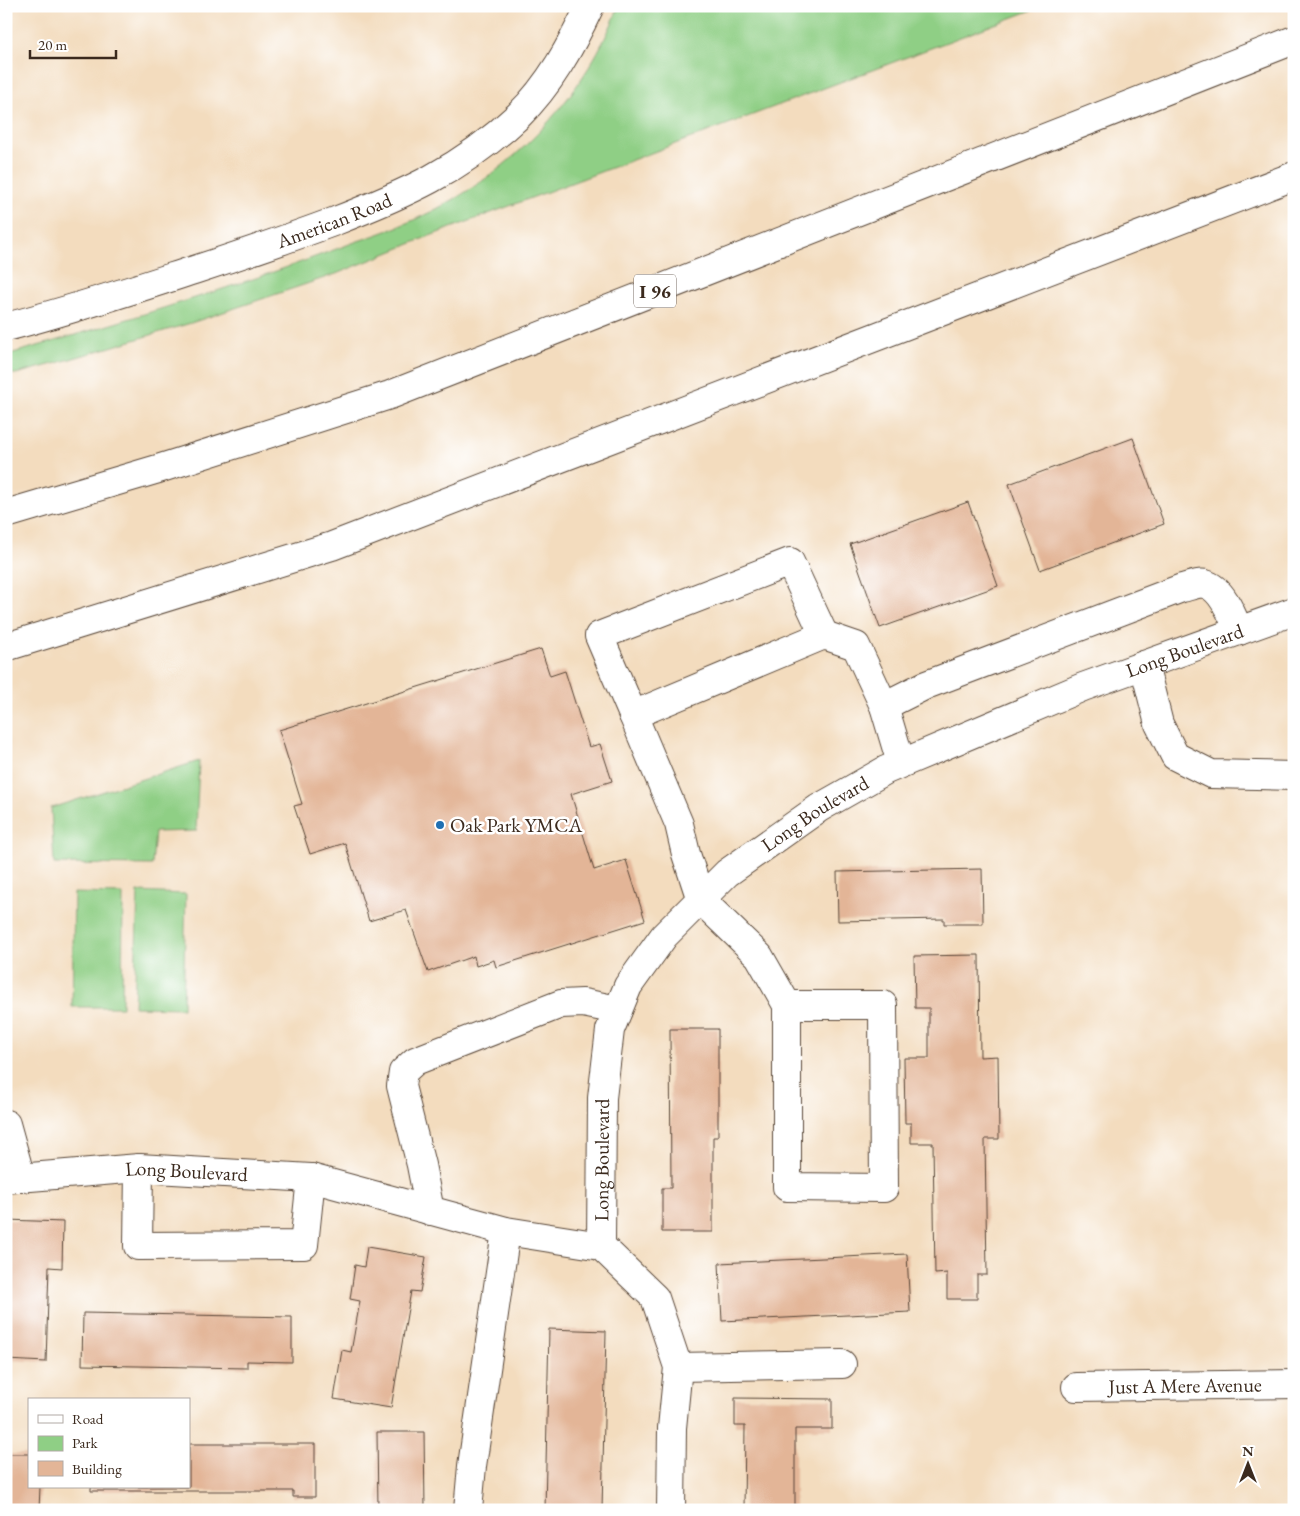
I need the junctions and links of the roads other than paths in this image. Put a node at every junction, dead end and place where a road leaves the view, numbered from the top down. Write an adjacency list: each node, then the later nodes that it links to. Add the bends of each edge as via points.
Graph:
1 (590, 6): 4 (main road, American Road, via 561,62 528,105 484,145 441,175 384,202 274,243)
2 (1294, 40): 5 (main road, I 96, via 390,395)
3 (1294, 176): 9 (main road, via 332,546)
4 (6, 328)
5 (6, 514)
6 (1294, 611): 7 (main road, Long Boulevard)
7 (1239, 631): 10 (main road, Long Boulevard); 11 (main road, via 1231,611 1216,589 1204,583 1182,588 926,685)
8 (824, 635): 11 (main road, via 856,646); 12 (main road); 12 (main road, via 790,562 599,636)
9 (6, 647)
10 (1144, 665): 13 (main road, Long Boulevard); 14 (main road, via 1159,724 1175,756 1211,774)
11 (884, 706): 13 (main road)
12 (633, 715): 15 (main road, via 679,824)
13 (901, 763): 15 (main road, Long Boulevard, via 819,808 727,873)
14 (1294, 776)
15 (701, 900): 16 (main road, via 759,956); 17 (main road, Long Boulevard, via 664,936 628,986)
16 (787, 1005): 16 (main road, via 787,1187 884,1188 883,1005)
17 (618, 1010): 22 (main road, via 584,1003 561,1004 416,1061 403,1072 401,1086); 24 (main road, Long Boulevard, via 610,1030 602,1098)
18 (6, 1124): 20 (main road)
19 (139, 1168): 20 (main road, Long Boulevard); 21 (main road, Long Boulevard); 21 (main road, via 138,1246 304,1245)
20 (14, 1178)
21 (311, 1178): 22 (main road, Long Boulevard)
22 (430, 1210): 23 (main road, Long Boulevard)
23 (506, 1231): 24 (main road, Long Boulevard); 29 (main road)
24 (600, 1246): 26 (main road, Long Boulevard, via 655,1298)
25 (842, 1364): 26 (main road)
26 (678, 1367): 30 (main road, Long Boulevard, via 672,1428)
27 (1294, 1384): 28 (main road, Just A Mere Avenue)
28 (1076, 1387)
29 (468, 1510)
30 (671, 1510)

